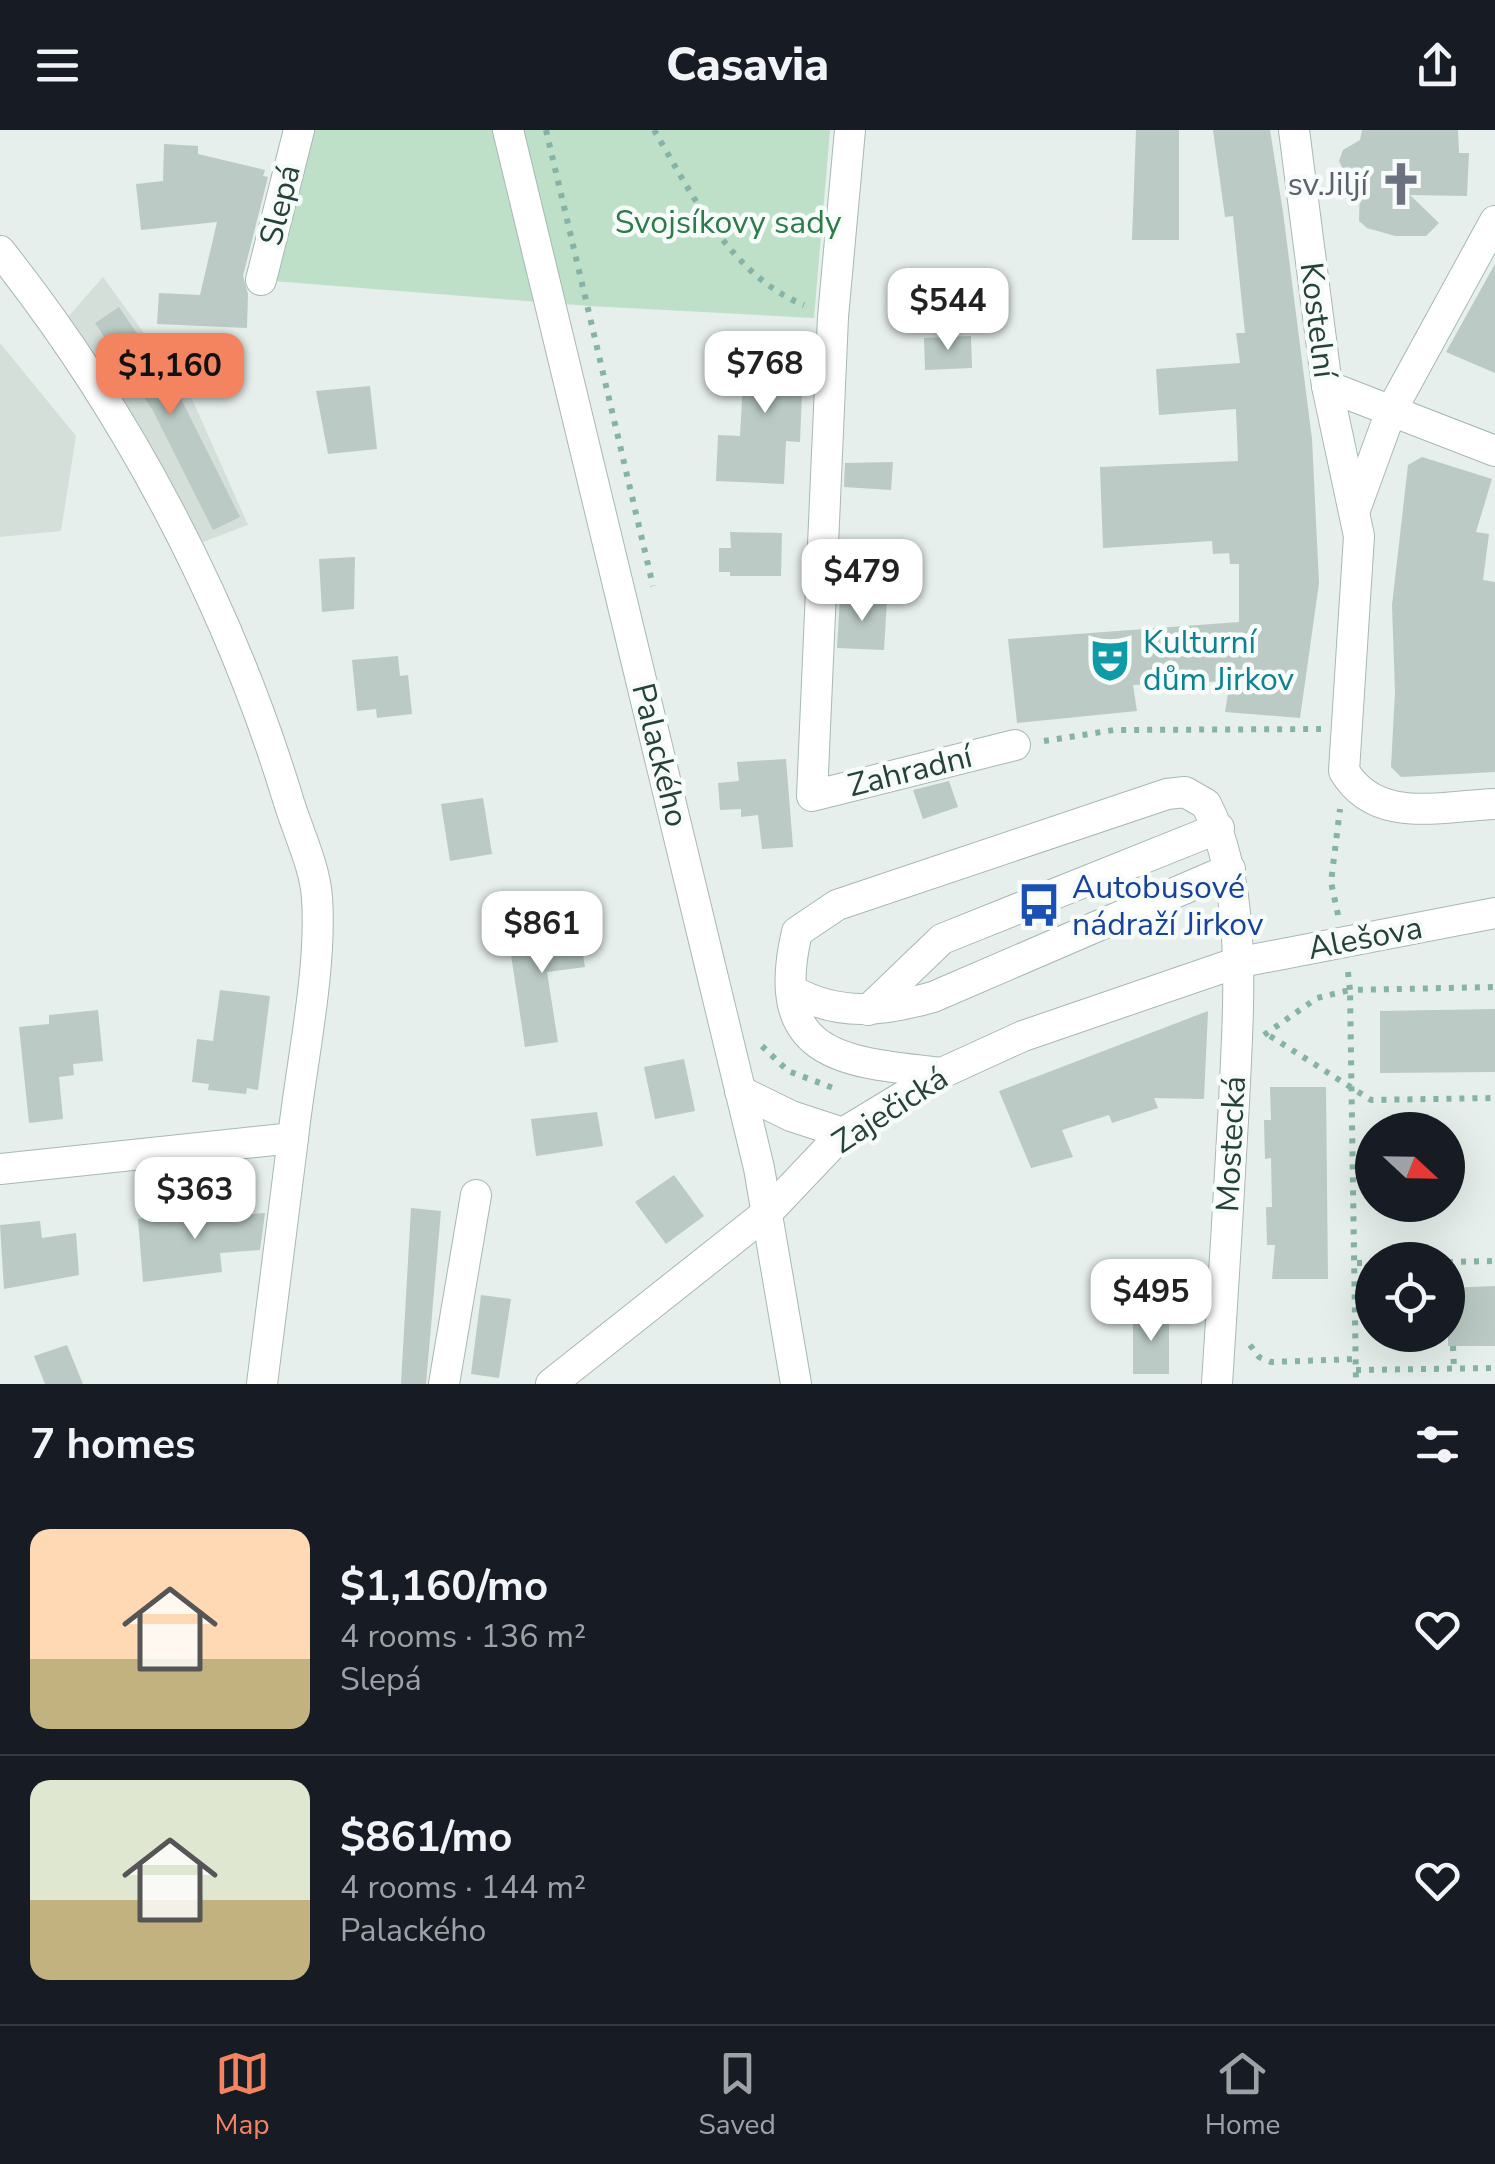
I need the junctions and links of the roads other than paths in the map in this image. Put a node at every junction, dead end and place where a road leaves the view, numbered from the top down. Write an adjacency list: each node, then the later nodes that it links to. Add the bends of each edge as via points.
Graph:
1 (299, 130): 7 (street, Slepá)
2 (508, 130): 21 (street, Palackého)
3 (850, 130): 12 (street, Zahradní, via 834,317 812,796)
4 (1294, 130): 8 (street, Kostelní)
5 (1495, 222): 9 (street, Kostelní)
6 (0, 251): 23 (street, via 62,329 167,510 264,720 317,896)
7 (261, 280)
8 (1327, 386): 9 (street); 11 (street, Kostelní)
9 (1391, 412): 10 (street); 11 (street, Kostelní)
10 (1495, 450)
11 (1356, 507): 13 (street, Kostelní, via 1360,536 1344,771 1355,790 1382,807)
12 (1015, 745)
13 (1495, 804)
14 (1218, 828): 15 (street, Mostecká); 18 (street, via 1206,804 1185,792 1167,794 837,905 797,932 790,962); 19 (street, via 942,938)
15 (1230, 869): 17 (street, Mostecká); 19 (street, via 933,997)
16 (1495, 913): 17 (street, Alešova)
17 (1236, 963): 20 (street, Zaječická, via 1022,1036); 33 (street, Mostecká, via 1257,1039)
18 (794, 991): 19 (street, via 816,1004); 20 (street, via 806,1030 824,1052 852,1063)
19 (868, 1010)
20 (942, 1073): 22 (street, Zaječická)
21 (740, 1091): 22 (street, via 791,1116); 26 (street, Palackého)
22 (852, 1128): 26 (street, Zaječická)
23 (293, 1138): 24 (street); 28 (street)
24 (0, 1169)
25 (476, 1195): 29 (street)
26 (768, 1212): 27 (street, Zaječická); 32 (street, Palackého)
27 (608, 1337): 30 (street, Zaječická); 31 (street)
28 (262, 1384)
29 (444, 1384)
30 (551, 1384)
31 (577, 1384)
32 (796, 1384)
33 (1217, 1384)

